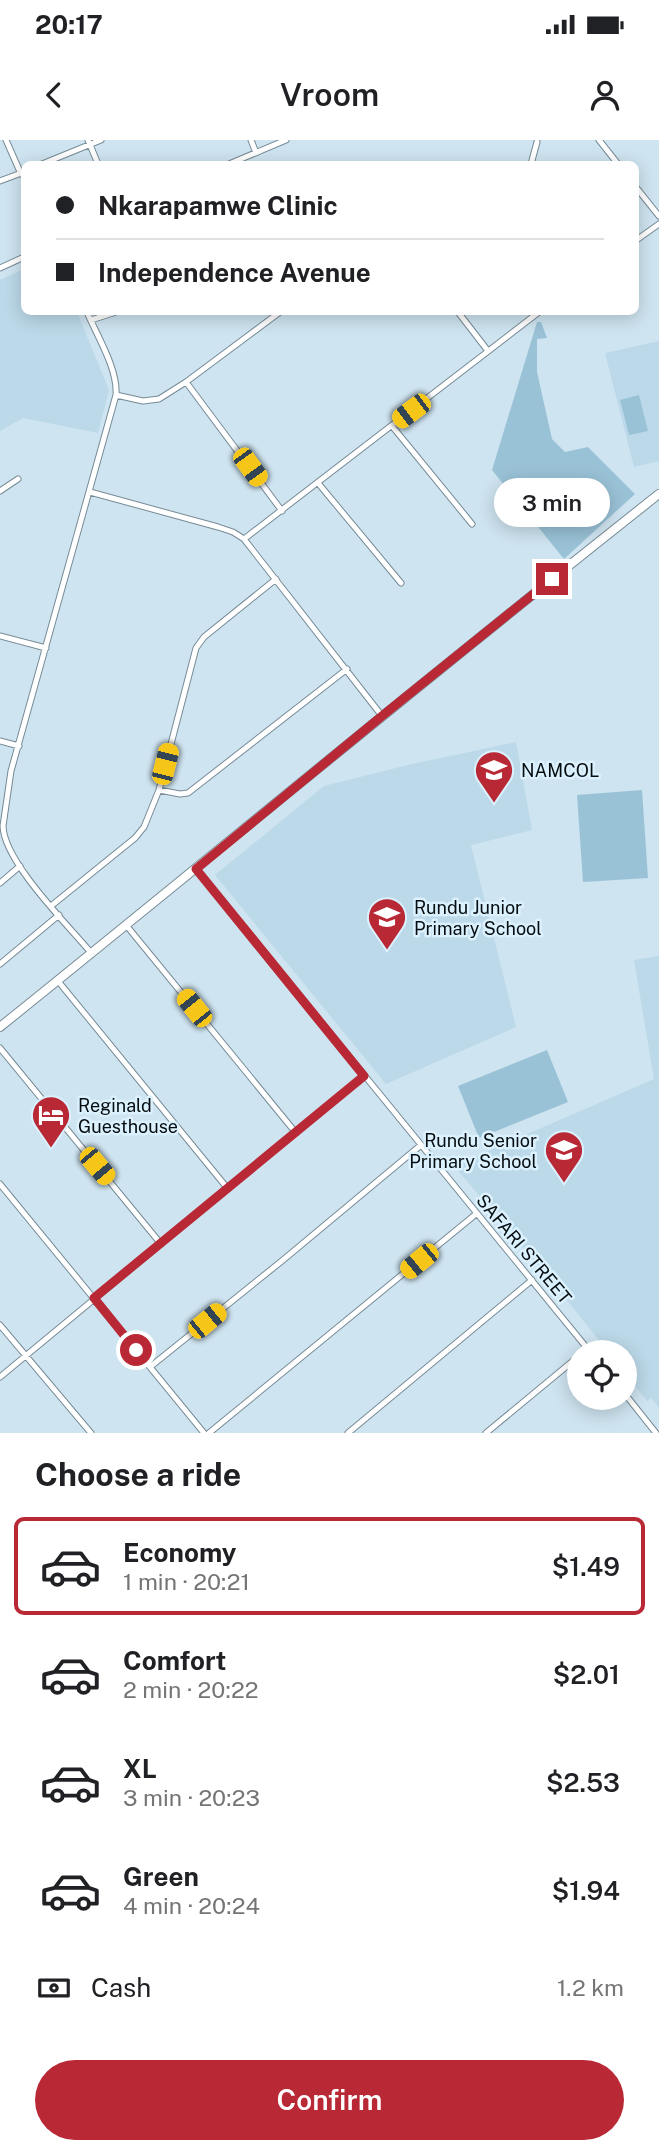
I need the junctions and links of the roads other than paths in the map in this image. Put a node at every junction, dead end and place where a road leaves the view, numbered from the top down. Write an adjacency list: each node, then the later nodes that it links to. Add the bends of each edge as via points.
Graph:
1 (6, 140): 14 (street)
2 (102, 140): 6 (street)
3 (251, 140): 8 (street)
4 (286, 140): 8 (street)
5 (599, 140): 13 (street)
6 (89, 142): 9 (street); 10 (street)
7 (537, 142): 12 (street)
8 (256, 153): 11 (street)
9 (49, 161)
10 (97, 161)
11 (236, 161)
12 (532, 161)
13 (616, 161)
14 (21, 169)
15 (21, 174): 16 (street)
16 (0, 181)
17 (639, 191): 18 (street)
18 (659, 216)
19 (659, 224): 20 (street)
20 (639, 238)
21 (21, 258): 22 (street)
22 (0, 268)
23 (88, 315): 28 (street)
24 (107, 315): 28 (street)
25 (276, 315): 30 (street)
26 (460, 315): 29 (street)
27 (535, 315): 29 (street)
28 (91, 320): 31 (street, via 115,379)
29 (488, 351): 32 (street)
30 (186, 382): 31 (street, via 154,401); 38 (street)
31 (116, 395): 36 (street)
32 (392, 426): 34 (street); 39 (street)
33 (18, 479): 35 (street)
34 (318, 483): 38 (street); 42 (street)
35 (0, 491)
36 (90, 492): 40 (street, via 218,527); 44 (street)
37 (659, 495): 46 (street)
38 (282, 511): 40 (street)
39 (472, 524)
40 (244, 539): 41 (street)
41 (276, 579): 45 (street); 49 (street, via 196,648)
42 (401, 583)
43 (0, 636): 44 (street)
44 (46, 648): 48 (street)
45 (346, 669): 46 (street); 49 (street, via 188,793)
46 (382, 716): 53 (street)
47 (0, 741): 48 (street)
48 (19, 746): 51 (street, via 4,817)
49 (159, 790): 55 (street, via 139,833)
50 (0, 844): 51 (street)
51 (9, 849): 52 (street)
52 (20, 866): 54 (street); 55 (street)
53 (196, 869): 57 (street); 63 (street, SAFARI STREET)
54 (0, 883)
55 (51, 906): 56 (street)
56 (59, 915): 58 (street); 59 (street)
57 (126, 925): 58 (street); 64 (street)
58 (92, 954): 60 (street)
59 (0, 964)
60 (58, 981): 61 (street); 67 (street)
61 (0, 1027)
62 (0, 1048): 69 (street)
63 (364, 1076): 64 (street); 65 (street, SAFARI STREET)
64 (296, 1133): 67 (street)
65 (421, 1145): 68 (street, SAFARI STREET); 76 (street)
66 (0, 1184): 71 (street)
67 (228, 1189): 69 (street)
68 (476, 1214): 70 (street, SAFARI STREET); 81 (street)
69 (161, 1244): 71 (street)
70 (532, 1280): 73 (street, SAFARI STREET); 82 (street)
71 (94, 1298): 74 (street); 76 (street)
72 (0, 1325): 74 (street)
73 (579, 1340)
74 (26, 1357): 77 (street); 80 (street)
75 (567, 1366): 83 (street)
76 (150, 1367): 81 (street)
77 (0, 1377)
78 (637, 1409): 79 (street)
79 (654, 1431): 84 (street)
80 (92, 1433)
81 (206, 1433)
82 (348, 1433)
83 (486, 1433)
84 (646, 1433)

